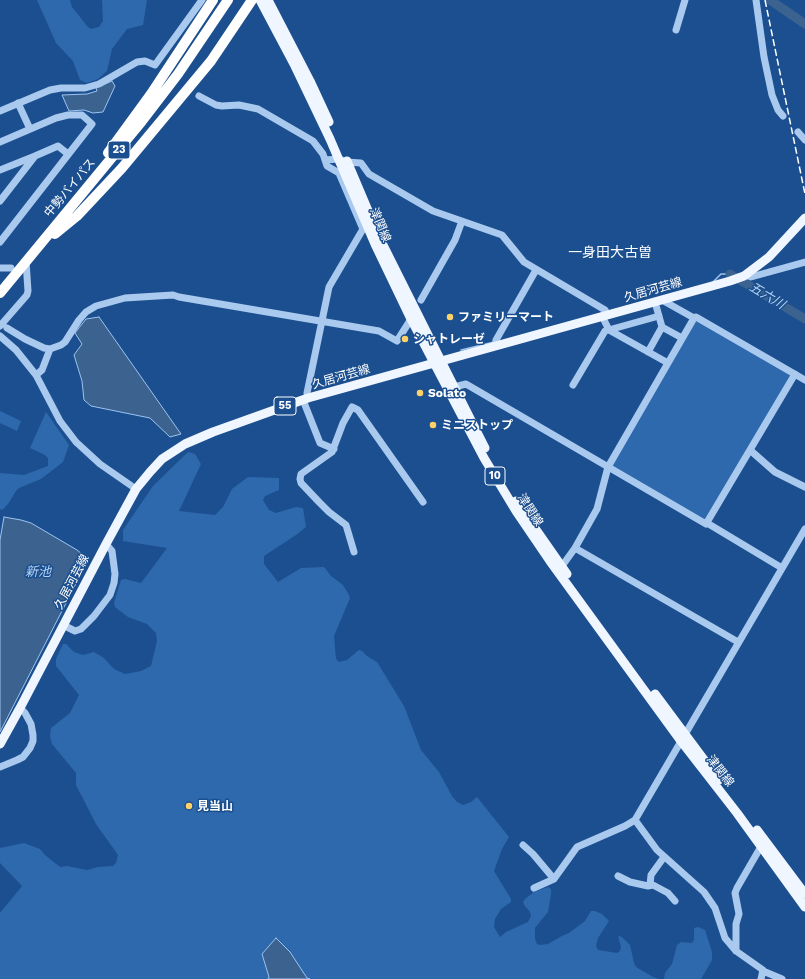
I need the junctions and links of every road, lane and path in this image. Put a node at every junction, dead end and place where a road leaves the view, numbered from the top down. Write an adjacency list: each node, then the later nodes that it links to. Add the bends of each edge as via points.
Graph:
1 (202, 0): 11 (street, via 156,65 145,61 137,62 99,84 85,88 54,89)
2 (213, 0): 27 (highway, via 135,117)
3 (228, 0): 27 (highway, 中勢バイパス / 23, via 178,74 142,121)
4 (252, 0): 27 (highway, via 211,61 122,168 77,216)
5 (260, 0): 21 (main road, 津関線 / 10)
6 (268, 0): 21 (main road, 津関線 / 10, via 310,81)
7 (685, 0): 9 (street)
8 (756, 0): 13 (street, via 772,95)
9 (676, 30)
10 (199, 96): 20 (street, via 216,105 239,105 258,109 313,141)
11 (18, 103): 12 (street); 14 (street)
12 (0, 111)
13 (783, 116)
14 (30, 129): 17 (street); 18 (street, via 56,118 82,115 92,124)
15 (798, 132): 16 (street)
16 (805, 140)
17 (0, 142)
18 (68, 154): 19 (street, via 58,146); 26 (street)
19 (35, 156): 22 (street); 23 (street)
20 (325, 160): 21 (street); 43 (street, via 327,166 339,173 363,229 329,287)
21 (343, 160): 25 (street, via 360,163 369,174 416,202); 42 (main road, 津関線 / 10, via 375,244); 54 (main road, 津関線 / 10)
22 (0, 170)
23 (0, 201)
24 (805, 218): 30 (main road, 久居河芸線 / 55)
25 (462, 221): 33 (street, via 502,235 524,262); 37 (street, via 455,240)
26 (0, 242)
27 (39, 246): 28 (highway, 中勢バイパス / 23)
28 (26, 261): 36 (highway, 中勢バイパス / 23); 44 (street, via 27,295)
29 (805, 262): 34 (street)
30 (761, 264): 34 (street); 35 (main road, 久居河芸線 / 55)
31 (0, 268): 32 (street)
32 (11, 268)
33 (536, 270): 39 (street); 51 (street)
34 (766, 273): 35 (street)
35 (744, 276): 38 (main road, 久居河芸線 / 55)
36 (0, 293)
37 (421, 300)
38 (659, 301): 39 (main road, 久居河芸線 / 55); 40 (street); 41 (street)
39 (606, 313): 46 (street); 51 (main road, 久居河芸線 / 55)
40 (659, 316): 45 (street); 46 (street)
41 (694, 318): 49 (street); 57 (street)
42 (411, 319): 43 (street, via 397,341 379,331); 54 (main road, 津関線 / 10)
43 (322, 321): 52 (street, via 173,295 125,298 96,306 83,316 61,345); 61 (street)
44 (4, 327): 47 (street)
45 (662, 327): 49 (street); 53 (street)
46 (609, 330): 53 (street); 59 (street, via 605,330)
47 (15, 333): 50 (street); 52 (street)
48 (0, 336): 50 (street)
49 (682, 338): 55 (street)
50 (7, 342): 56 (street)
51 (495, 343): 54 (main road, 久居河芸線 / 55)
52 (50, 349): 56 (street, via 42,370)
53 (648, 352): 55 (street)
54 (437, 362): 60 (main road, 津関線 / 10); 61 (main road, 久居河芸線 / 55); 79 (main road, 津関線 / 10, via 484,458 516,511 550,561)
55 (668, 363): 64 (street)
56 (36, 374): 66 (street, via 73,439 92,457)
57 (795, 374): 58 (street); 63 (street)
58 (805, 380)
59 (572, 385)
60 (454, 387): 64 (street, via 466,384); 74 (main road, 津関線 / 10, via 520,507)
61 (305, 399): 62 (street, via 320,443); 66 (main road, 久居河芸線 / 55, via 185,444 162,459)
62 (334, 449): 67 (street, via 343,423 353,406); 73 (street, via 301,474 300,478 301,483 324,507 346,525)
63 (750, 450): 65 (street, via 776,472); 68 (street)
64 (608, 467): 68 (street); 72 (street, via 597,509)
65 (805, 487)
66 (136, 489): 71 (main road, 久居河芸線 / 55)
67 (423, 502)
68 (707, 523): 75 (street)
69 (805, 529): 70 (street)
70 (802, 540): 75 (street)
71 (106, 544): 76 (main road, 久居河芸線 / 55); 76 (street, via 112,551 115,574 110,595 81,629 75,631)
72 (575, 548): 74 (street); 77 (street)
73 (354, 552)
74 (562, 566): 79 (main road, 津関線 / 10)
75 (782, 568): 77 (street)
76 (63, 625): 78 (main road, 久居河芸線 / 55)
77 (738, 642): 79 (street)
78 (20, 708): 80 (main road, 久居河芸線 / 55); 81 (street, via 26,713 31,724 33,735 30,748 23,757)
79 (683, 737): 82 (street); 83 (main road, 津関線 / 10, via 737,813)
80 (0, 744)
81 (0, 767)
82 (635, 820): 85 (street); 87 (street, via 577,847)
83 (763, 844): 90 (main road, 津関線 / 10); 92 (main road, 津関線 / 10); 93 (street, via 736,888 739,914 736,924)
84 (523, 845): 87 (street)
85 (664, 857): 88 (street, via 651,874); 93 (street, via 704,892 715,908 725,938)
86 (618, 876): 88 (street, via 630,882)
87 (554, 879): 89 (street)
88 (650, 885): 91 (street, via 668,893)
89 (534, 888)
90 (805, 894)
91 (675, 901)
92 (805, 907)
93 (736, 950): 94 (street)
94 (762, 975): 95 (street)
95 (782, 979)

